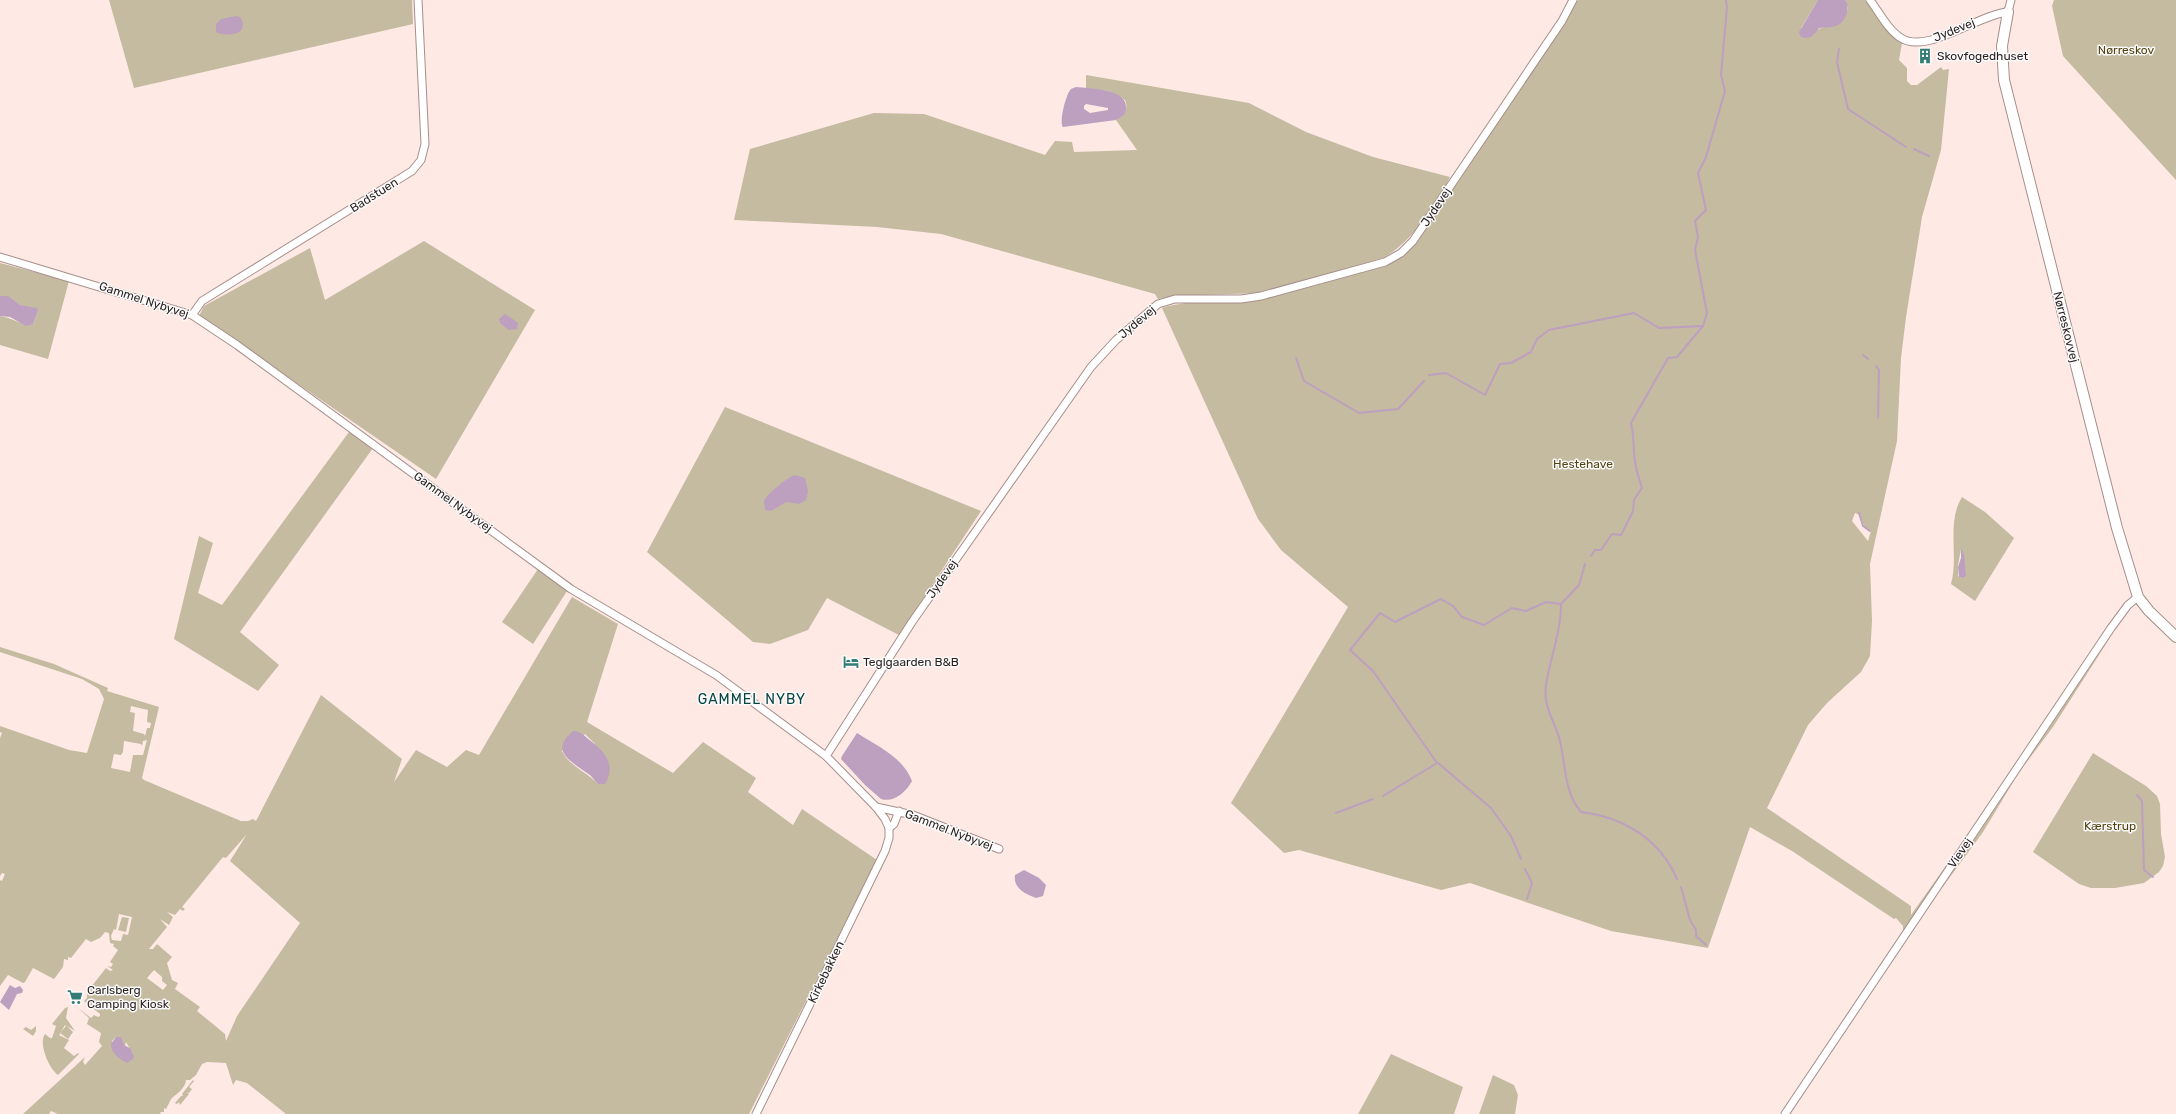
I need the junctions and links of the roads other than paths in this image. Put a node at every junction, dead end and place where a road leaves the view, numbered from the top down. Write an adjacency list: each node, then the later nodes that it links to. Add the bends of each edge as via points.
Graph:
1 (418, 0): 7 (street, Badstuen, via 425,144 421,160 412,171 202,301)
2 (1573, 0): 10 (street, Jydevej, via 1562,21 1413,241 1401,253 1385,262 1261,296 1241,299 1175,299 1158,304 1116,340 1091,367 916,615)
3 (1870, 0): 5 (street, Jydevej, via 1894,33 1913,42 1937,38 1989,16)
4 (2011, 0): 5 (street, Nørreskovvej)
5 (2008, 12): 8 (street, Nørreskovvej, via 2002,46 2004,80 2117,528)
6 (0, 257): 7 (street, Gammel Nybyvej)
7 (192, 315): 10 (street, Gammel Nybyvej, via 330,412 571,589 716,675)
8 (2138, 596): 9 (street, Nørreskovvej); 16 (street, Vievej, via 2111,628)
9 (2176, 638)
10 (826, 756): 11 (street, Gammel Nybyvej)
11 (876, 807): 12 (street, Gammel Nybyvej); 13 (street, Gammel Nybyvej)
12 (899, 811): 13 (street, Gammel Nybyvej, via 894,824); 14 (street, Gammel Nybyvej)
13 (889, 828): 15 (street, Kirkebakken, via 885,850)
14 (999, 849)
15 (756, 1114)
16 (1785, 1114)

